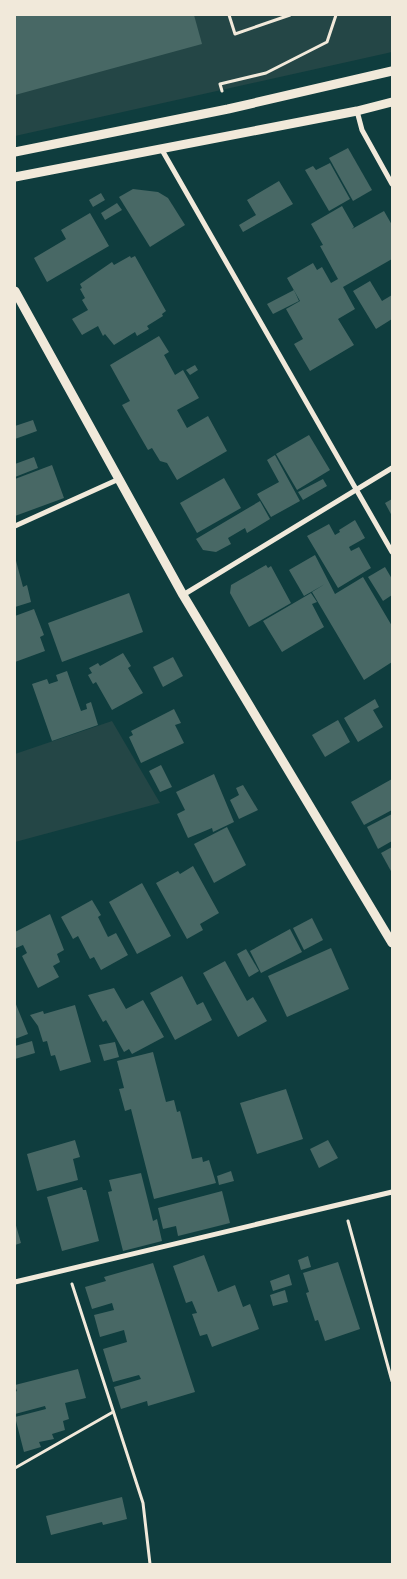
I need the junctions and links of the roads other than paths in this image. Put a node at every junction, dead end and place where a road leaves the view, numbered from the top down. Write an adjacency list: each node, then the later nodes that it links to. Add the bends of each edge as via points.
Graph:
1 (392, 71): 5 (street, via 228,109)
2 (392, 102): 3 (street)
3 (357, 111): 4 (street); 7 (street, via 362,130)
4 (162, 150): 6 (street); 11 (street)
5 (15, 152)
6 (15, 177)
7 (392, 184)
8 (15, 291): 10 (street)
9 (392, 468): 11 (street)
10 (119, 479): 12 (street); 14 (street)
11 (356, 488): 13 (street); 14 (street)
12 (15, 526)
13 (392, 552)
14 (183, 595): 15 (street)
15 (392, 943)
16 (392, 1192): 17 (street)
17 (15, 1282)

